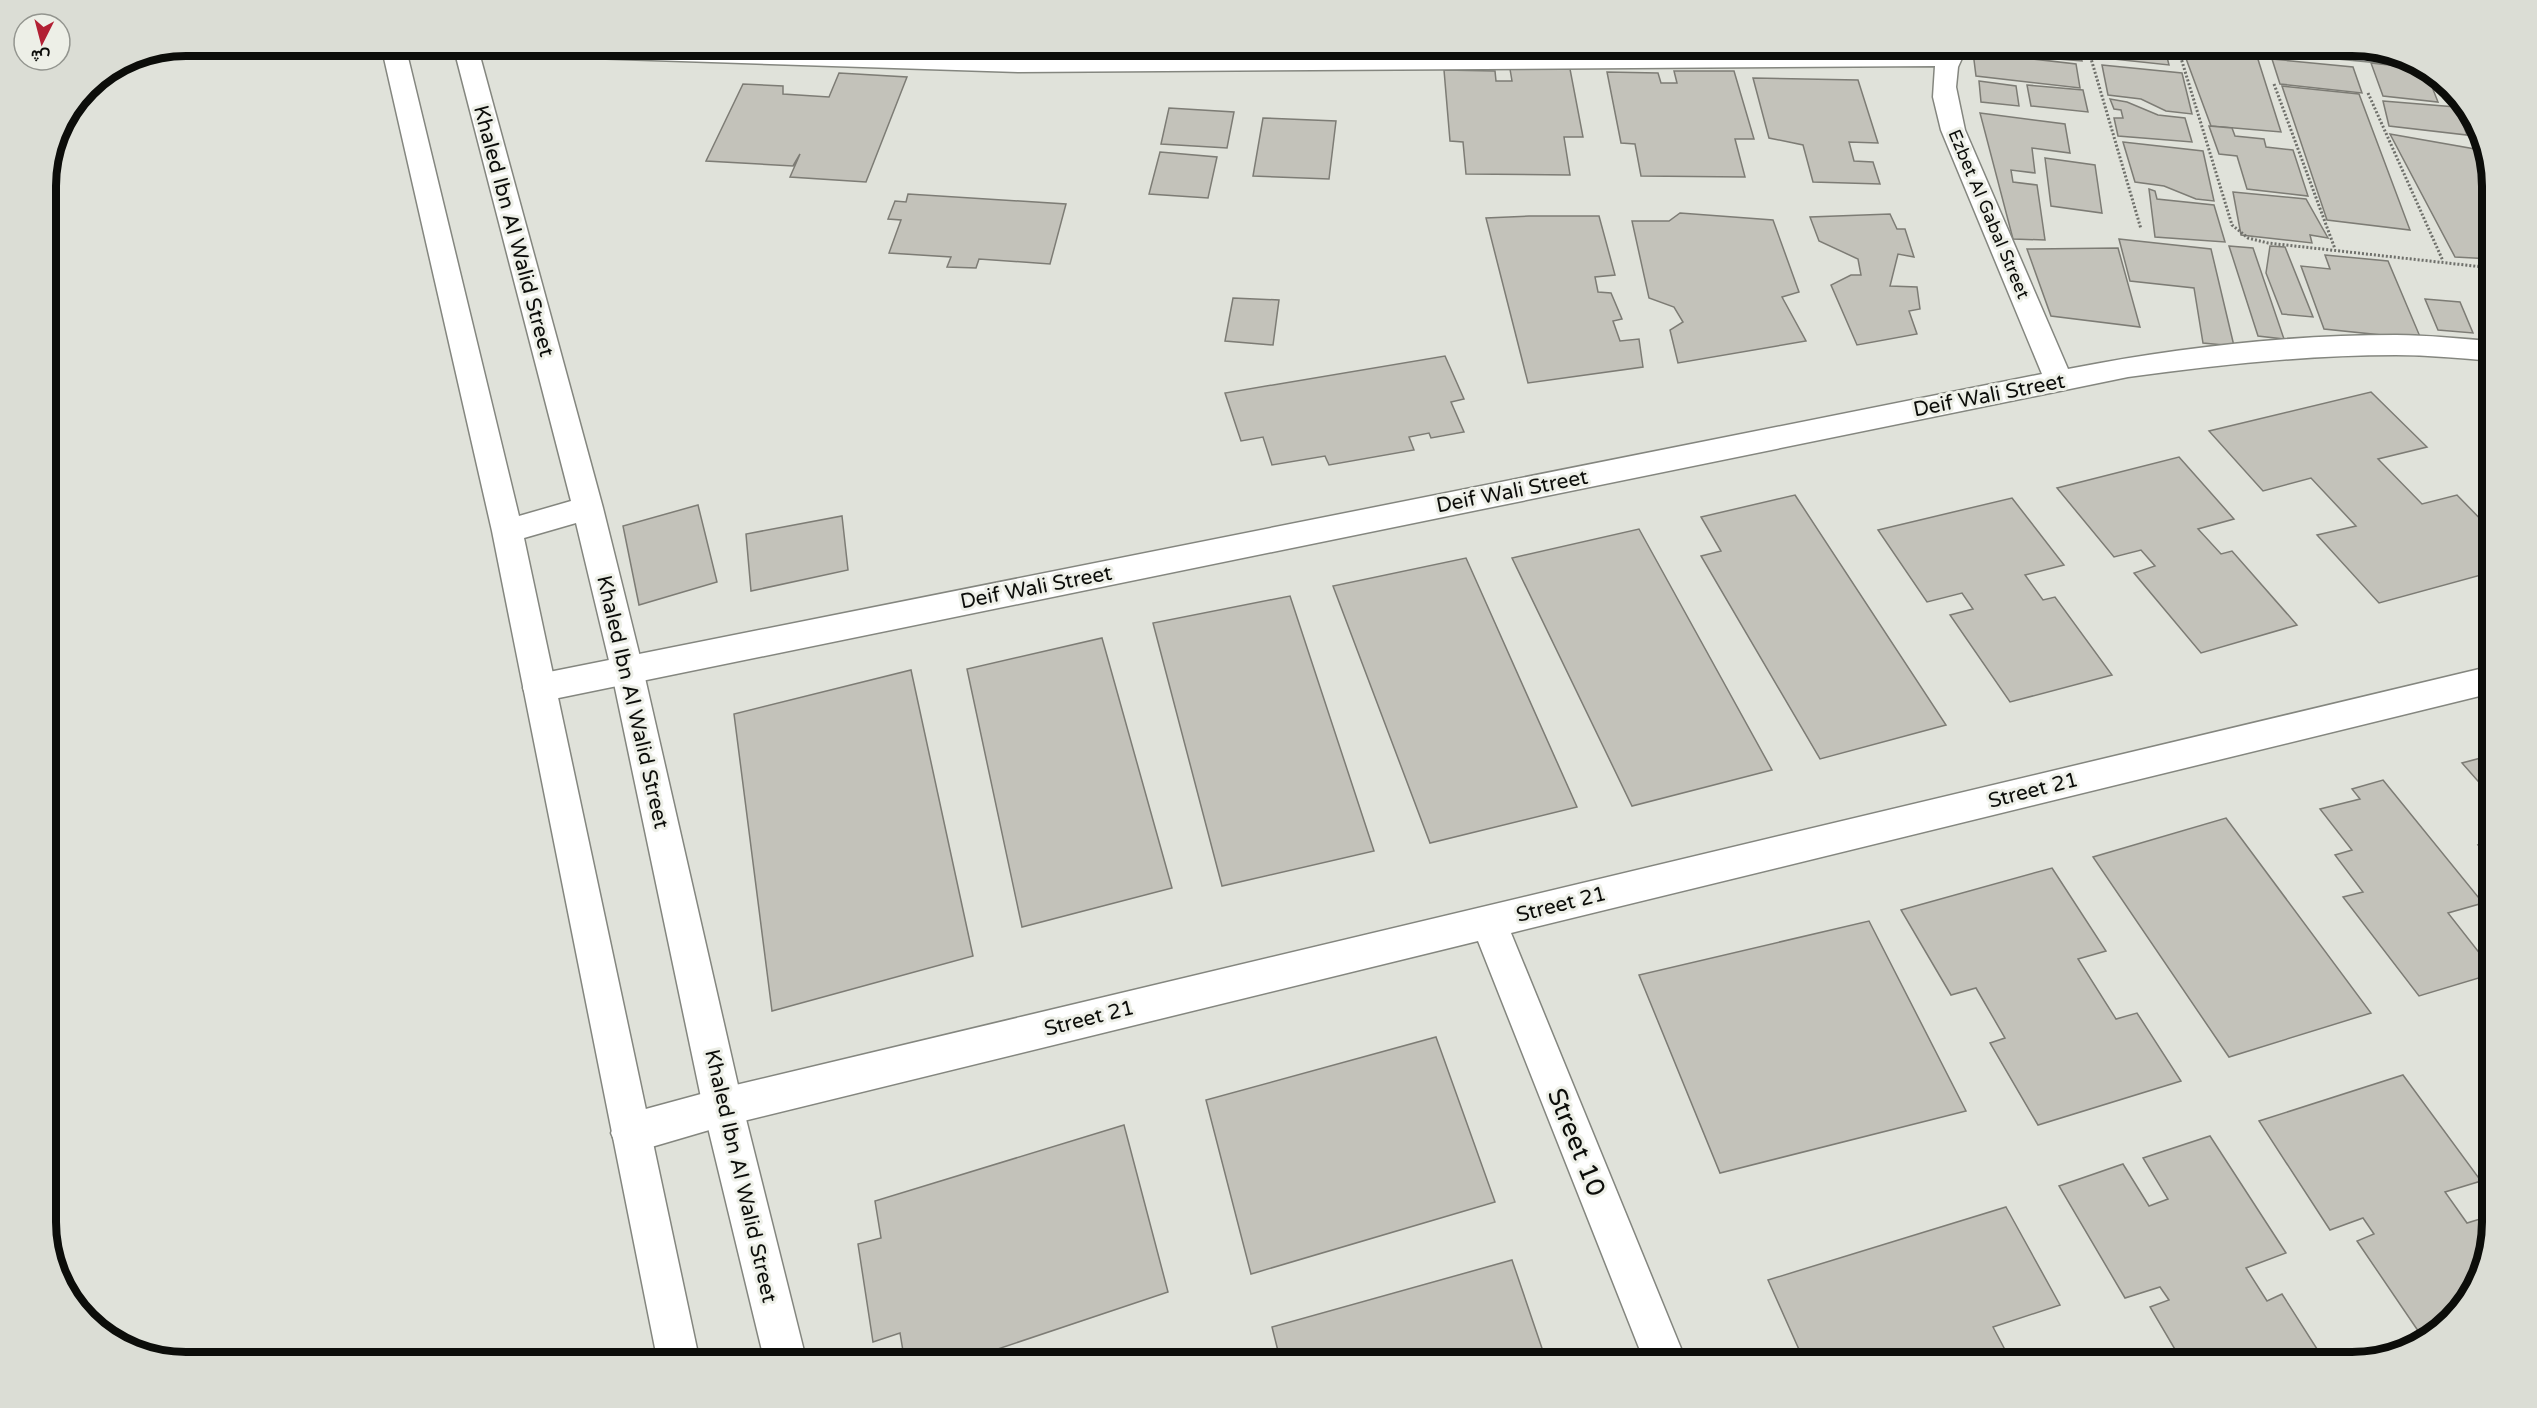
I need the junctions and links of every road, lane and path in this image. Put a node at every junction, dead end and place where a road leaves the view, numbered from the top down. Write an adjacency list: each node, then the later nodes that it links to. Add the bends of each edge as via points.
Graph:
1 (395, 56): 17 (street)
2 (469, 56): 16 (street, Khaled Ibn Al Walid Street)
3 (748, 56): 4 (street, via 1031,66)
4 (1689, 56)
5 (1951, 56): 15 (street, Ezbet Al Gabal Street, via 1943,93 1953,130)
6 (2090, 56): 10 (path)
7 (2180, 56): 11 (path, via 2232,225 2240,235 2253,241)
8 (2351, 56): 12 (path)
9 (2271, 77): 11 (path)
10 (2141, 229)
11 (2335, 249): 12 (path)
12 (2443, 262): 13 (path)
13 (2481, 267)
14 (2481, 350): 15 (street, Deif Wali Street, via 2398,345 2305,348 2215,355)
15 (2059, 381): 18 (street, Deif Wali Street)
16 (588, 508): 17 (street); 18 (street, Khaled Ibn Al Walid Street)
17 (507, 531): 20 (street)
18 (627, 669): 20 (street, Deif Wali Street); 22 (street, Khaled Ibn Al Walid Street)
19 (2481, 682): 21 (street, Street 21)
20 (539, 688): 23 (street)
21 (1488, 922): 22 (street, Street 21); 26 (street, Street 10)
22 (723, 1107): 23 (street, Street 21); 25 (street, Khaled Ibn Al Walid Street)
23 (631, 1133): 24 (street)
24 (677, 1352)
25 (783, 1352)
26 (1662, 1352)

